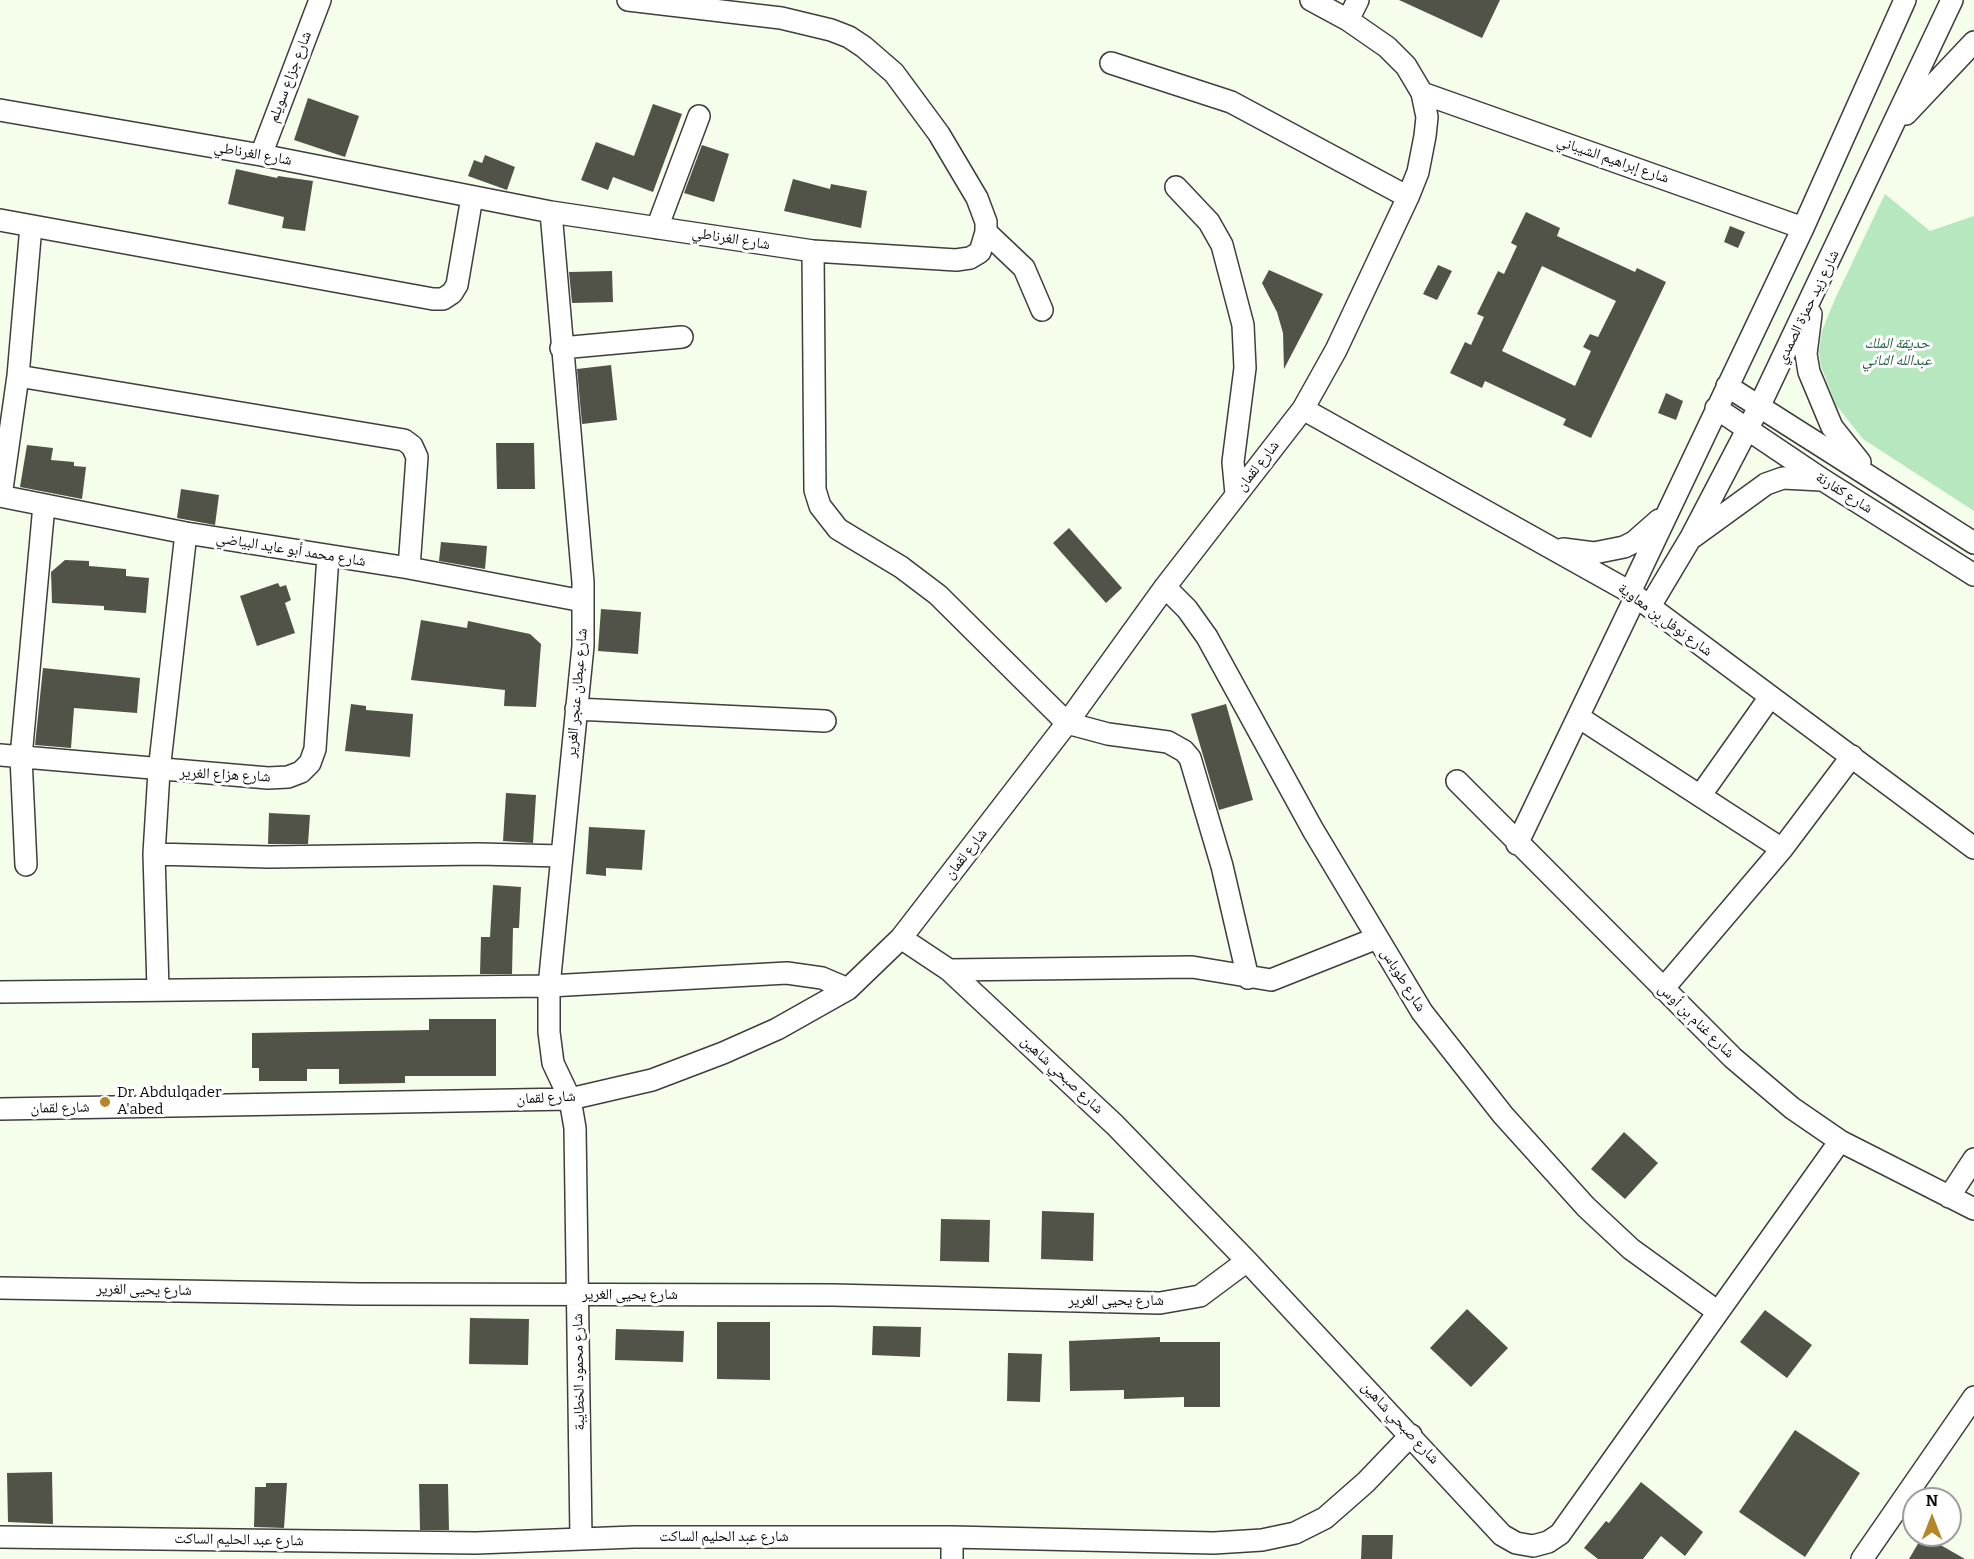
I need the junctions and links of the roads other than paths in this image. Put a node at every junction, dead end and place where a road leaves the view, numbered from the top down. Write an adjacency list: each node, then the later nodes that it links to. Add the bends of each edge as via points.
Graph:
1 (320, 0): 14 (street, شارع جزاع سويلم)
2 (628, 0): 23 (street, via 781,18 849,37 894,73 939,134 977,198)
3 (1311, 0): 7 (street, شارع لقمان)
4 (1358, 0): 7 (street)
5 (1905, 0): 22 (street)
6 (1952, 0): 13 (street, شارع زيد حمزة الصمدي)
7 (1348, 20): 10 (street, شارع لقمان, via 1387,47 1406,66)
8 (1974, 42): 13 (street)
9 (1111, 63): 17 (street, via 1231,102)
10 (1422, 93): 17 (street, شارع لقمان, via 1427,117 1425,136); 22 (street, شارع إبراهيم الشيباني)
11 (0, 111): 14 (street, شارع الغرناطي)
12 (699, 116): 21 (street)
13 (1890, 132): 25 (street, شارع زيد حمزة الصمدي)
14 (261, 155): 16 (street, شارع الغرناطي)
15 (1176, 187): 37 (street, via 1209,222 1222,245 1243,325 1245,368 1233,462)
16 (472, 197): 18 (street, شارع الغرناطي); 20 (street, via 457,285 452,294 433,299)
17 (1408, 197): 33 (street, شارع لقمان, via 1336,350)
18 (551, 212): 21 (street, شارع الغرناطي); 28 (street, شارع عبطان عنجر الغرير)
19 (0, 220): 20 (street)
20 (31, 226): 29 (street)
21 (657, 228): 24 (street, شارع الغرناطي)
22 (1803, 228): 30 (street)
23 (986, 232): 24 (street, شارع الغرناطي, via 980,252 970,258); 26 (street, via 1024,268)
24 (813, 251): 55 (street, via 815,490 820,506 838,529 938,595)
25 (1815, 293): 31 (street, شارع زيد حمزة الصمدي); 35 (street, via 1808,327 1809,372 1832,427)
26 (1042, 310)
27 (681, 337): 28 (street)
28 (561, 348): 50 (street, شارع عبطان عنجر الغرير)
29 (18, 376): 38 (street); 46 (street, via 404,440 417,457)
30 (1726, 386): 31 (street, شارع كفارنة); 32 (street)
31 (1759, 406): 34 (street, شارع زيد حمزة الصمدي); 35 (street, شارع كفارنة)
32 (1716, 408): 34 (street, شارع كفارنة); 40 (street)
33 (1303, 409): 37 (street, شارع لقمان); 44 (street, شارع نوفل بن معاوية)
34 (1747, 429): 36 (street, شارع كفارنة); 42 (street, شارع زيد حمزة الصمدي)
35 (1874, 478): 43 (street, شارع كفارنة)
36 (1823, 480): 42 (street, via 1783,478 1766,484); 47 (street, شارع كفارنة)
37 (1236, 494): 48 (street, شارع لقمان)
38 (1, 496): 39 (street, شارع محمد أبو عايد البياضي)
39 (44, 505): 41 (street, شارع محمد أبو عايد البياضي); 56 (street)
40 (1669, 508): 44 (street, via 1651,528 1624,547 1594,553); 49 (street)
41 (186, 532): 45 (street, شارع محمد أبو عايد البياضي); 58 (street)
42 (1690, 539): 49 (street, شارع زيد حمزة الصمدي)
43 (1974, 543)
44 (1548, 546): 49 (street, شارع نوفل بن معاوية)
45 (328, 556): 46 (street, شارع محمد أبو عايد البياضي); 58 (street, شارع هزاع الغرير, via 315,749 310,763 295,775 268,778)
46 (409, 568): 50 (street, شارع محمد أبو عايد البياضي)
47 (1974, 575)
48 (1166, 587): 55 (street, شارع لقمان); 68 (street, شارع طوباس, via 1207,638)
49 (1639, 598): 51 (street, شارع نوفل بن معاوية); 53 (street)
50 (583, 601): 52 (street, شارع عبطان عنجر الغرير)
51 (1770, 697): 57 (street, شارع نوفل بن معاوية); 60 (street)
52 (576, 709): 54 (street); 65 (street, شارع عبطان عنجر الغرير)
53 (1580, 718): 60 (street); 61 (street)
54 (825, 721)
55 (1067, 723): 67 (street, شارع لقمان); 70 (street, via 1108,734 1168,742 1190,758 1222,866)
56 (10, 756): 58 (street, شارع هزاع الغرير); 66 (street)
57 (1852, 756): 62 (street, شارع نوفل بن معاوية); 63 (street)
58 (159, 771): 64 (street)
59 (1457, 781): 61 (street, شارع غنام بن أوس)
60 (1700, 796): 63 (street)
61 (1517, 844): 74 (street, شارع غنام بن أوس)
62 (1974, 848)
63 (1782, 849): 74 (street)
64 (154, 854): 65 (street); 72 (street)
65 (562, 856): 71 (street, شارع عبطان عنجر الغرير)
66 (26, 865)
67 (901, 938): 69 (street, شارع صبحي شاهين); 73 (street, شارع لقمان)
68 (1377, 938): 70 (street, via 1271,980); 85 (street, شارع طوباس, via 1422,1012 1518,1132 1586,1207 1631,1249)
69 (950, 970): 70 (street, via 1192,967); 82 (street, شارع صبحي شاهين, via 1115,1125)
70 (1248, 978)
71 (549, 986): 72 (street); 73 (street, via 787,973 822,978); 76 (street, شارع عبطان عنجر الغرير, via 554,1063)
72 (158, 989): 75 (street)
73 (848, 989): 76 (street, شارع لقمان, via 777,1029 723,1053 652,1080)
74 (1663, 989): 78 (street, شارع غنام بن أوس, via 1733,1058 1792,1108)
75 (0, 992)
76 (570, 1099): 77 (street, شارع لقمان); 84 (street, شارع محمود الخطايبة, via 576,1155)
77 (0, 1109)
78 (1840, 1141): 80 (street, شارع غنام بن أوس); 85 (street, شارع صبحي شاهين)
79 (1974, 1159): 80 (street)
80 (1949, 1197): 81 (street, شارع غنام بن أوس)
81 (1974, 1209)
82 (1247, 1261): 84 (street, شارع يحيى الغرير, via 1200,1296 1160,1303); 88 (street, شارع صبحي شاهين)
83 (0, 1288): 84 (street, شارع يحيى الغرير)
84 (578, 1294): 91 (street, شارع محمود الخطايبة)
85 (1718, 1312): 88 (street, شارع صبحي شاهين, via 1560,1534 1548,1542 1533,1546 1502,1535)
86 (1974, 1397): 87 (street)
87 (1967, 1419): 94 (street)
88 (1411, 1435): 90 (street, شارع عبد الحليم الساكت, via 1325,1518 1295,1533 1214,1543)
89 (0, 1537): 92 (street, شارع عبد الحليم الساكت)
90 (952, 1537): 91 (street, شارع عبد الحليم الساكت); 93 (street)
91 (581, 1538): 92 (street, شارع عبد الحليم الساكت)
92 (476, 1551)
93 (952, 1559)
94 (1862, 1559)

